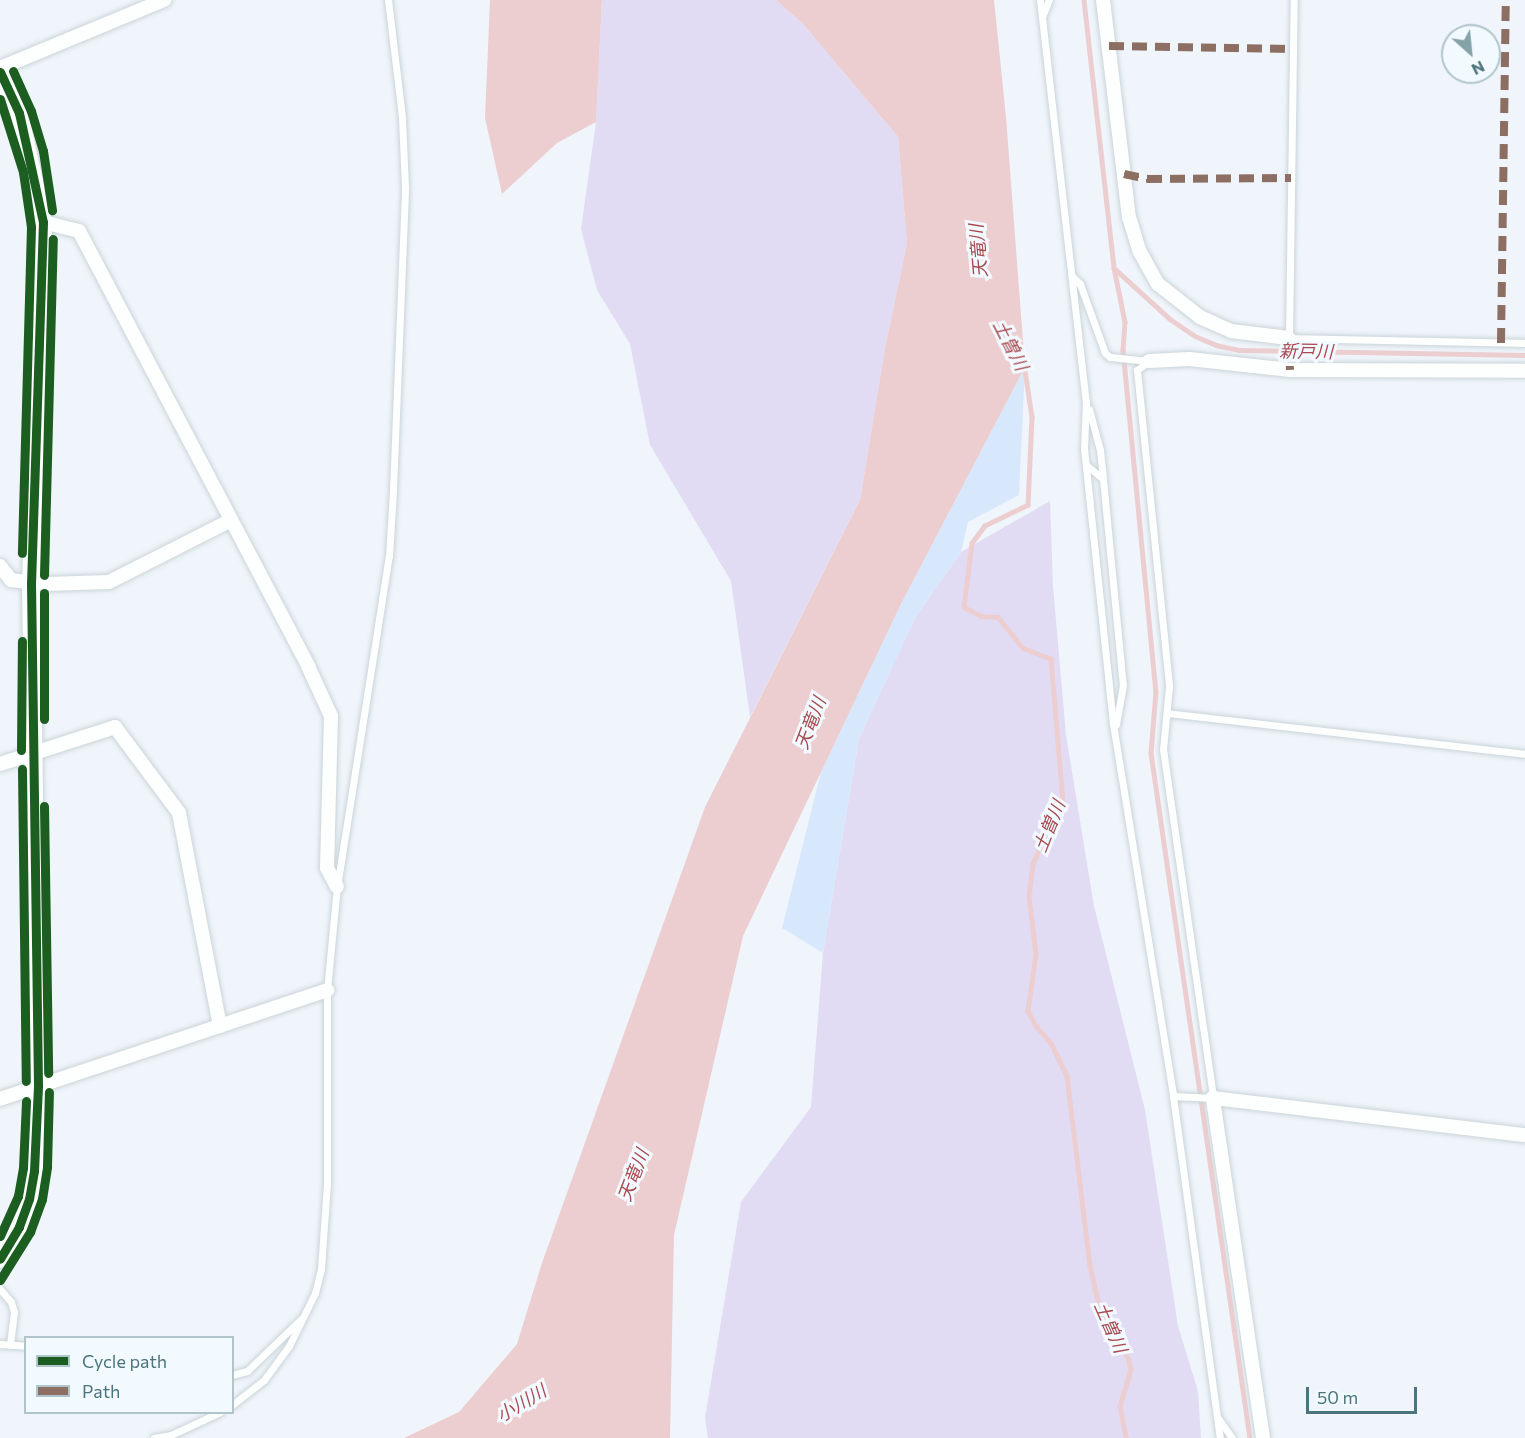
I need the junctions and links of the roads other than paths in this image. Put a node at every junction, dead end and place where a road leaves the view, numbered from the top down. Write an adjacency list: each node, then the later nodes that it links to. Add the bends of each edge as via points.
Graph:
1 (164, 0): 8 (street)
2 (388, 0): 26 (lane, via 402,117 405,188 390,534)
3 (1040, 0): 7 (lane)
4 (1049, 0): 7 (lane)
5 (1103, 0): 11 (street, via 1129,217 1140,252 1158,284 1200,317 1231,331)
6 (1294, 0): 11 (lane)
7 (1042, 17): 10 (lane)
8 (0, 70): 9 (street, via 19,113)
9 (43, 222): 18 (street, via 79,231); 20 (street)
10 (1073, 277): 13 (lane, via 1080,284 1106,353); 15 (lane)
11 (1289, 341): 12 (lane)
12 (1525, 343)
13 (1149, 361): 14 (street, via 1189,359 1290,370); 21 (lane, via 1137,370 1169,686)
14 (1525, 370)
15 (1086, 401): 16 (lane); 17 (lane, via 1100,450)
16 (1086, 465): 17 (lane); 22 (lane)
17 (1103, 479): 22 (lane, via 1123,685)
18 (229, 521): 20 (street, via 109,582); 26 (street, via 331,716 327,868)
19 (0, 566): 20 (street, via 11,580)
20 (31, 583): 23 (street)
21 (1167, 713): 24 (lane); 31 (lane, via 1163,749)
22 (1114, 732): 30 (lane)
23 (34, 752): 25 (street); 28 (street, via 115,728 179,813); 29 (street)
24 (1525, 754)
25 (0, 764)
26 (337, 887): 27 (lane)
27 (327, 990): 28 (street); 36 (lane, via 327,1184 321,1269)
28 (220, 1026): 29 (street)
29 (38, 1086): 32 (street); 34 (street, via 29,1199 20,1227)
30 (1173, 1096): 31 (lane); 43 (lane)
31 (1210, 1098): 33 (street); 47 (street)
32 (0, 1099)
33 (1525, 1135)
34 (0, 1259)
35 (0, 1288): 38 (lane, via 14,1312)
36 (306, 1315): 40 (lane, via 247,1371); 41 (lane, via 264,1380)
37 (0, 1344): 38 (lane)
38 (10, 1345): 39 (lane)
39 (24, 1346)
40 (234, 1374)
41 (234, 1403)
42 (218, 1414): 44 (lane, via 171,1435)
43 (1217, 1416): 45 (lane); 46 (lane)
44 (154, 1438)
45 (1220, 1438)
46 (1232, 1438)
47 (1263, 1438)

